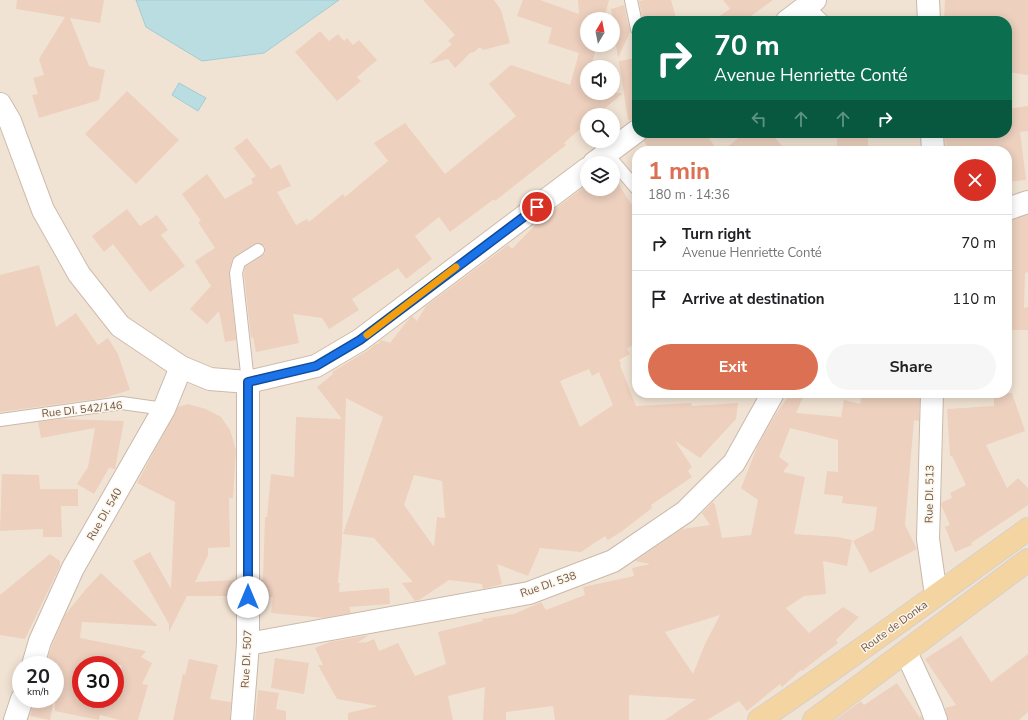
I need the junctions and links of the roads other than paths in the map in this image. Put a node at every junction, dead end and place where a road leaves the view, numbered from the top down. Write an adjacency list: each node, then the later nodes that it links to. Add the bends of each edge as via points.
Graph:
1 (631, 0): 4 (lane)
2 (928, 0): 7 (street)
3 (811, 3): 5 (street); 6 (lane)
4 (634, 16)
5 (793, 16)
6 (820, 16)
7 (929, 16)
8 (3, 117): 17 (street, via 43,210 79,274 120,326)
9 (632, 135): 10 (street)
10 (603, 156)
11 (580, 174): 18 (street, via 360,340 316,366)
12 (620, 175): 13 (lane)
13 (632, 185)
14 (1028, 202): 15 (street)
15 (1012, 207)
16 (258, 250): 18 (lane, via 239,262 236,274)
17 (181, 367): 18 (street, via 210,379); 21 (street, Rue DI. 540)
18 (248, 382): 26 (street, Rue DI. 507)
19 (770, 398): 26 (street, Rue DI. 538, via 734,463 685,512 613,561 529,593)
20 (932, 398): 25 (street, Rue DI. 513, via 928,540)
21 (164, 409): 22 (lane, Rue DI. 542/146, via 122,404); 28 (street, Rue DI. 540, via 73,568)
22 (0, 420)
23 (1028, 529): 25 (main road, Route de Donka)
24 (1028, 560): 27 (main road)
25 (936, 595): 32 (main road, Route de Donka)
26 (248, 644): 31 (street, Rue DI. 507)
27 (906, 652): 33 (main road); 34 (street)
28 (36, 656)
29 (19, 708): 30 (street)
30 (15, 720)
31 (242, 720)
32 (759, 720)
33 (814, 720)
34 (936, 720)

